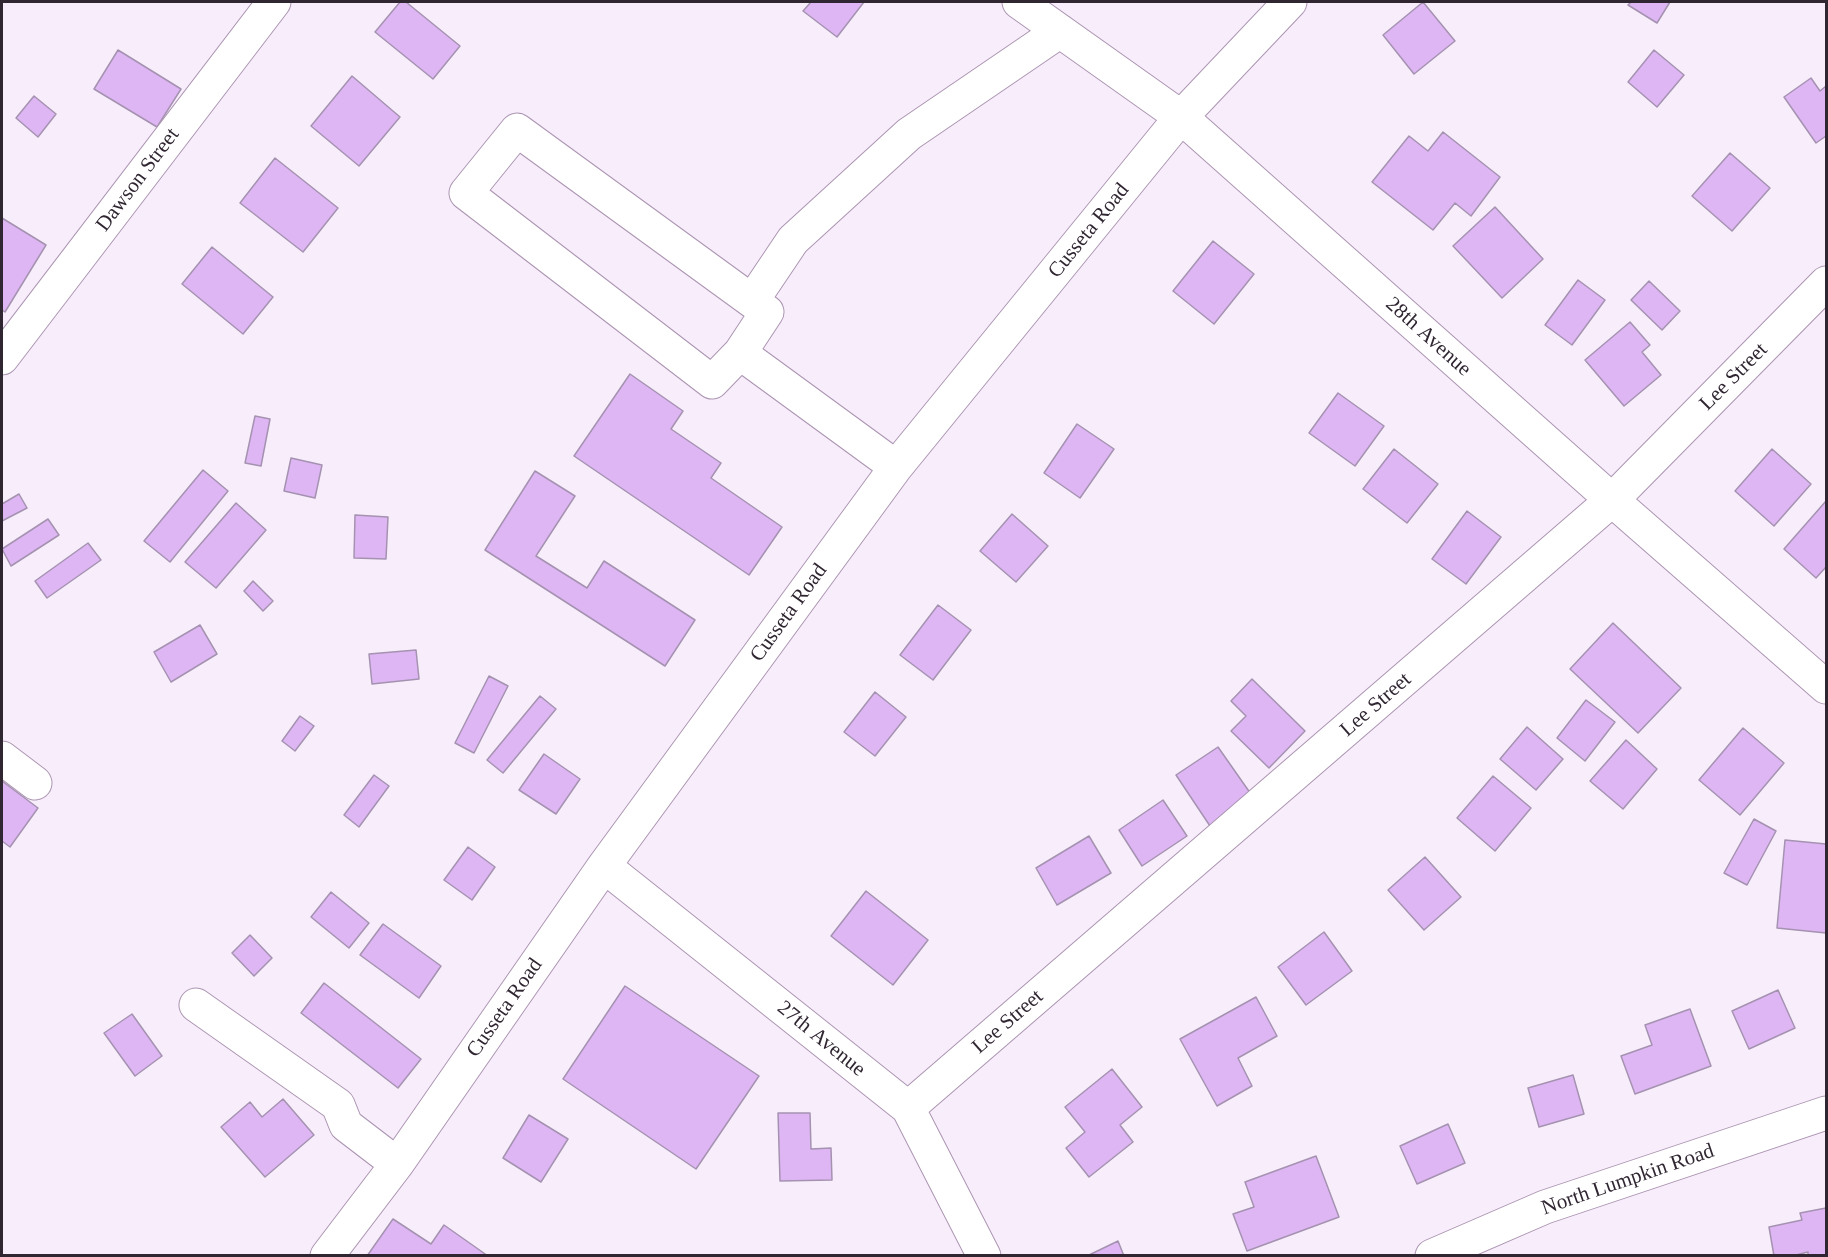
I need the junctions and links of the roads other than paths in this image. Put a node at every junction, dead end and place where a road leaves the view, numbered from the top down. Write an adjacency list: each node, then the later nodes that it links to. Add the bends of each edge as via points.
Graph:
1 (274, 2): 9 (street, Dawson Street)
2 (1019, 2): 4 (street, 28th Avenue)
3 (1290, 2): 5 (street, Cusseta Road)
4 (1060, 31): 5 (street, 28th Avenue); 7 (street, via 909,134 793,240)
5 (1182, 117): 10 (street, Cusseta Road); 11 (street, 28th Avenue)
6 (1827, 283): 11 (street, Lee Street)
7 (752, 301): 8 (street, via 767,312); 8 (street, via 517,130 466,193 712,382)
8 (740, 352): 10 (street)
9 (2, 358)
10 (896, 467): 15 (street, Cusseta Road)
11 (1612, 500): 12 (street, 28th Avenue); 17 (street, Lee Street)
12 (1827, 687)
13 (2, 758): 14 (street)
14 (35, 783)
15 (604, 866): 17 (street, 27th Avenue); 19 (street, Cusseta Road)
16 (196, 1005): 19 (street, via 338,1105 346,1125)
17 (908, 1108): 21 (street, 27th Avenue)
18 (1827, 1113): 22 (street, North Lumpkin Road, via 1545,1207)
19 (397, 1164): 20 (street, Cusseta Road)
20 (327, 1256)
21 (984, 1256)
22 (1432, 1256)

